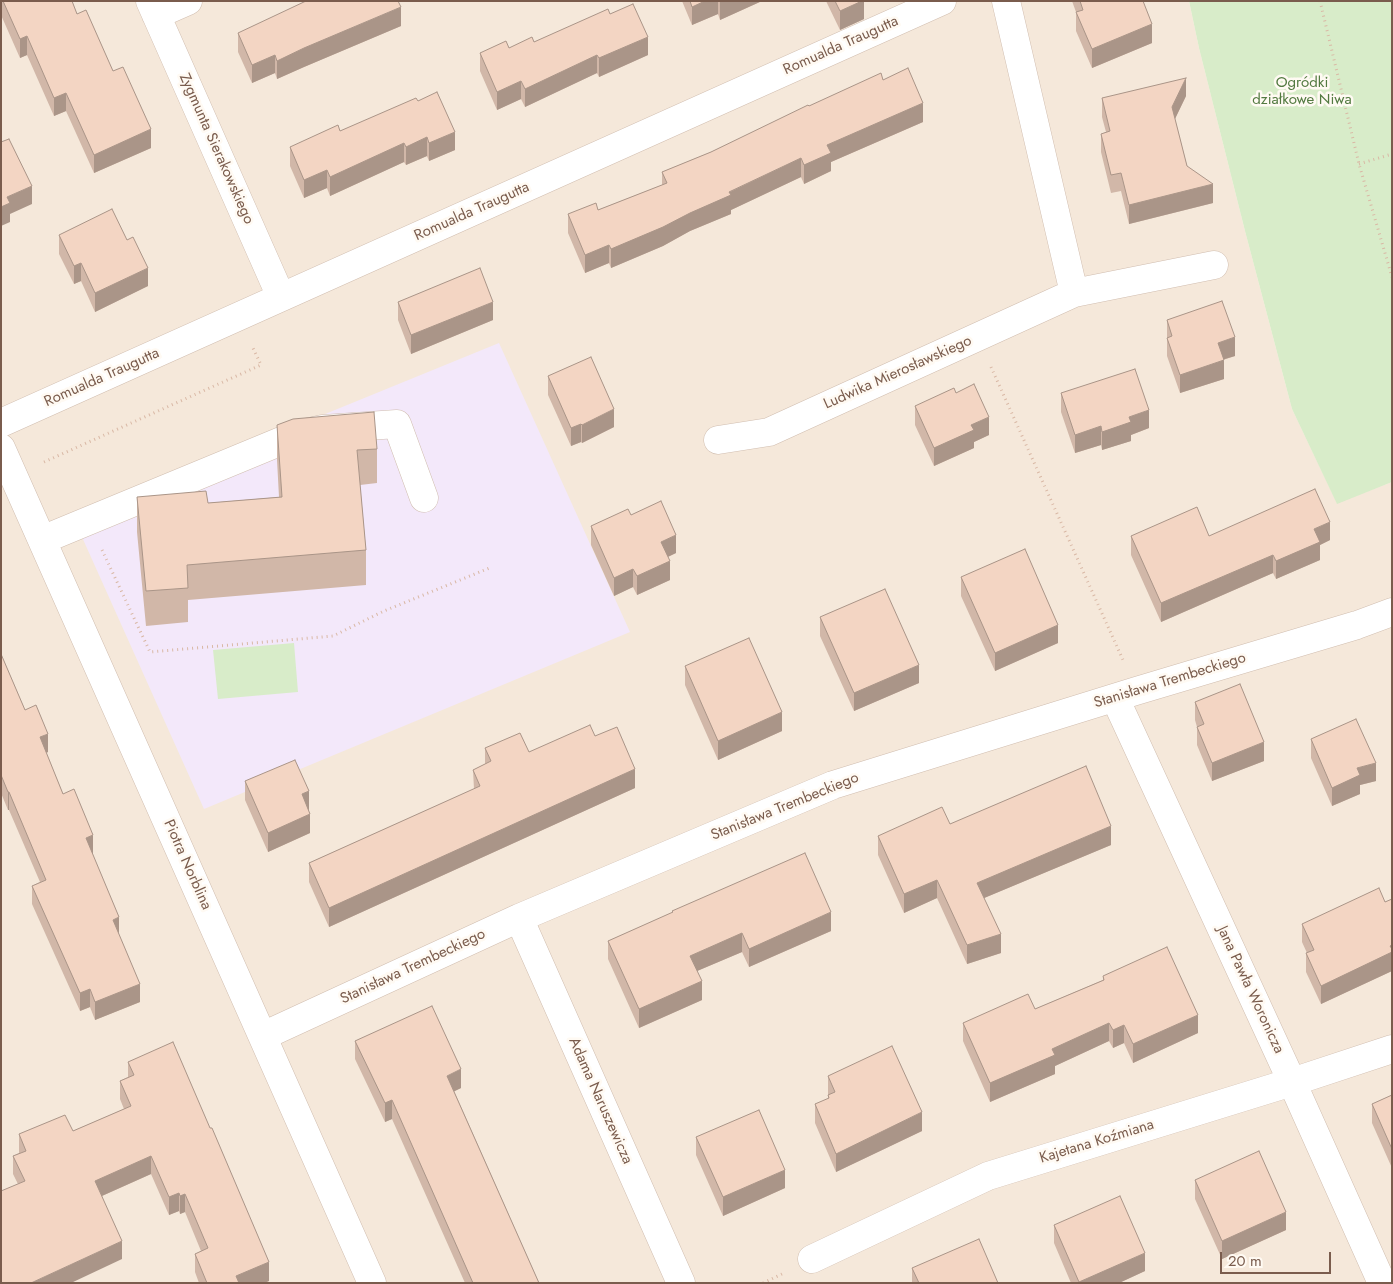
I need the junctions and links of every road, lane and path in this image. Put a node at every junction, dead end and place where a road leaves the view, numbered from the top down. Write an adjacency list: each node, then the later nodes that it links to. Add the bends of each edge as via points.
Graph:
1 (188, 1): 5 (street)
2 (942, 1): 11 (street, Romualda Traugutta)
3 (1006, 1): 10 (street)
4 (1320, 1): 7 (path)
5 (153, 8): 11 (street, Zygmunta Sierakowskiego)
6 (1392, 154): 7 (path)
7 (1358, 164): 9 (path)
8 (1214, 265): 10 (street, Ludwika Mierosławskiego)
9 (1392, 277)
10 (1074, 293): 13 (street, Ludwika Mierosławskiego)
11 (281, 297): 12 (street, Romualda Traugutta)
12 (239, 317): 14 (street, Romualda Traugutta); 17 (path, via 261,365)
13 (978, 337): 15 (street, Ludwika Mierosławskiego, via 769,432); 23 (path)
14 (1, 423)
15 (718, 440)
16 (1, 448): 20 (street, Piotra Norblina)
17 (36, 465)
18 (424, 498): 19 (street, via 397,424 322,429 296,435)
19 (89, 522): 20 (street); 21 (path, via 150,652 333,636 384,611)
20 (42, 540): 25 (street, Piotra Norblina)
21 (492, 567)
22 (1392, 612): 23 (street, Stanisława Trembeckiego)
23 (1126, 694): 24 (street, Stanisława Trembeckiego, via 833,785); 27 (street, Jana Pawła Woronicza)
24 (520, 918): 25 (street, Stanisława Trembeckiego); 30 (street, Adama Naruszewicza)
25 (263, 1036): 29 (street, Piotra Norblina)
26 (1392, 1049): 27 (street, Kajetana Koźmiana)
27 (1292, 1082): 28 (street, Kajetana Koźmiana, via 988,1176); 31 (street, Jana Pawła Woronicza)
28 (812, 1260)
29 (372, 1283)
30 (680, 1283)
31 (1382, 1283)

